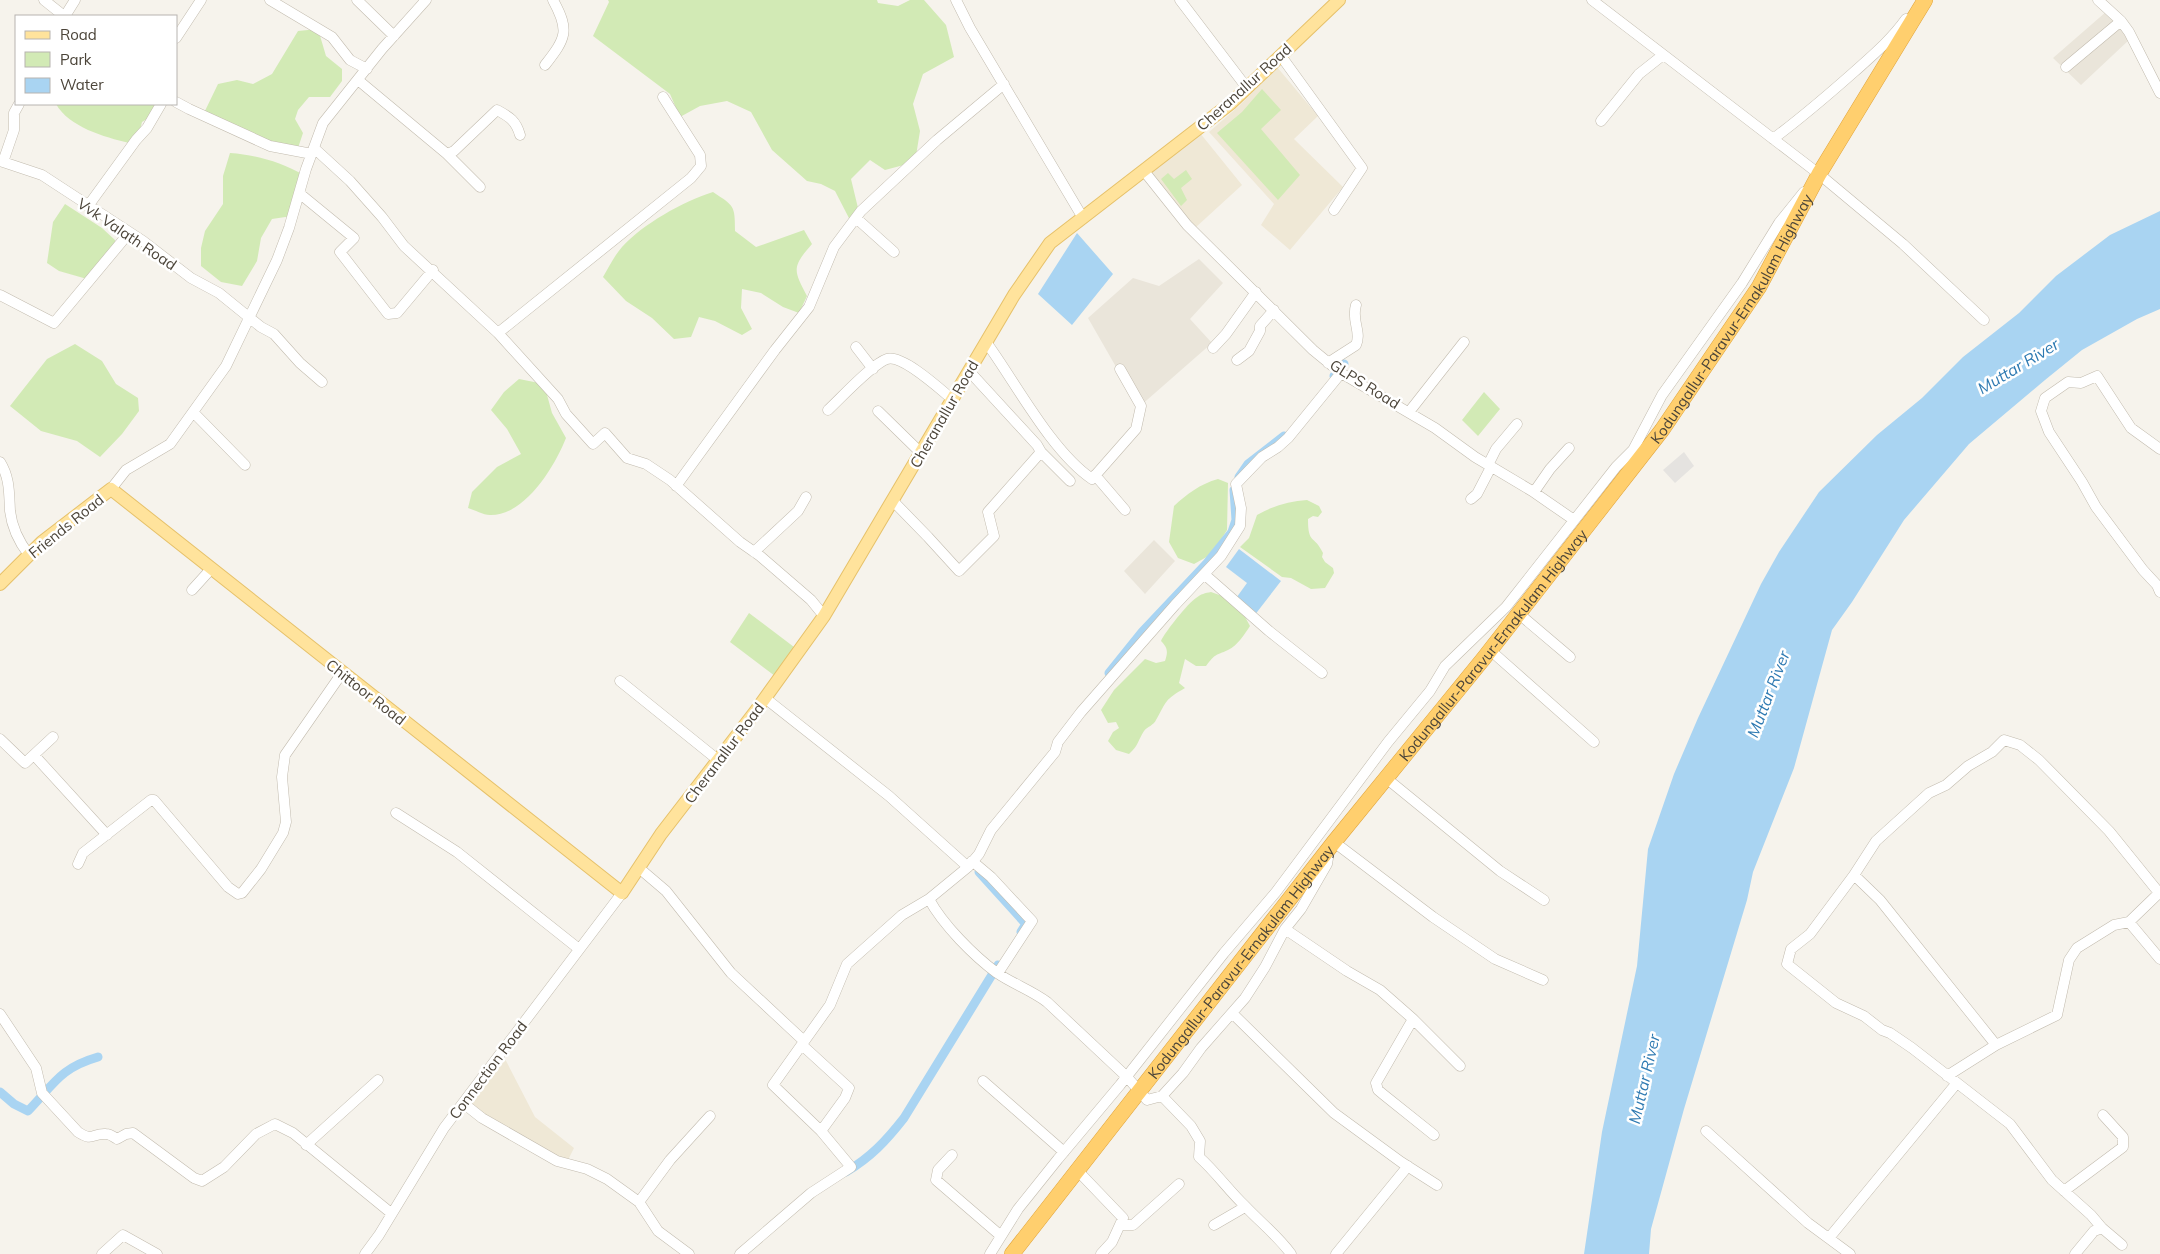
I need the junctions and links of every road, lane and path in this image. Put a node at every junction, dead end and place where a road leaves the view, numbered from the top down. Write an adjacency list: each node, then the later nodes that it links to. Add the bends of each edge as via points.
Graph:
1 (44, 0): 15 (street)
2 (75, 0): 16 (street)
3 (201, 0): 18 (street)
4 (270, 0): 24 (street, via 332,37 350,60)
5 (357, 0): 19 (street)
6 (553, 0): 22 (street, via 564,20 563,37)
7 (956, 0): 26 (street)
8 (1180, 0): 27 (street)
9 (1339, 0): 21 (main road, Cheranallur Road)
10 (1592, 0): 20 (street)
11 (1919, 0): 35 (street, via 1893,37)
12 (1925, 0): 40 (highway, Kodungallur-Paravur-Ernakulam Highway)
13 (2098, 0): 17 (street)
14 (424, 1): 19 (street)
15 (64, 15)
16 (66, 15)
17 (2121, 21): 23 (street); 28 (street)
18 (178, 35)
19 (394, 36): 24 (street)
20 (1663, 55): 33 (street, via 1639,74); 35 (street)
21 (1281, 56): 27 (main road, Cheranallur Road); 44 (street, via 1362,168)
22 (544, 65)
23 (2066, 67)
24 (367, 69): 25 (street)
25 (358, 80): 36 (street, via 323,122); 37 (street)
26 (1004, 84): 45 (street, via 937,140); 46 (street)
27 (1247, 88): 39 (main road, Cheranallur Road)
28 (2160, 93)
29 (663, 97): 56 (street, via 700,155 701,166 691,178)
30 (178, 103): 36 (street, via 270,146)
31 (18, 105): 38 (street, via 14,112 14,130)
32 (160, 105): 43 (street)
33 (1601, 121)
34 (520, 136): 37 (street, via 511,117 497,110)
35 (1773, 139): 40 (street)
36 (313, 151): 42 (street); 49 (street, via 334,165 404,246)
37 (447, 154): 41 (street)
38 (2, 162): 43 (street, Vvk Valath Road, via 42,176)
39 (1144, 171): 46 (main road, Cheranallur Road); 50 (street, GLPS Road, via 1187,225)
40 (1819, 174): 55 (street, via 1903,244); 89 (street, via 1779,223 1742,283 1672,381 1633,450); 97 (highway, Kodungallur-Paravur-Ernakulam Highway, via 1759,287 1662,430)
41 (480, 187)
42 (299, 193): 49 (street, via 354,238 340,252 388,314 397,313); 54 (street, via 277,260)
43 (88, 206): 47 (street, Vvk Valath Road)
44 (1334, 210)
45 (856, 218): 48 (street); 82 (street, via 834,247 809,307)
46 (1083, 218): 57 (main road, Cheranallur Road, via 1050,243)
47 (129, 232): 51 (street, via 54,323); 54 (street, Vvk Valath Road)
48 (894, 252)
49 (433, 270): 56 (street)
50 (1256, 292): 53 (street, GLPS Road); 60 (street)
51 (0, 295)
52 (1356, 305): 64 (street, via 1353,315 1358,342)
53 (1274, 310): 61 (street, via 1260,326 1249,351); 64 (street, GLPS Road)
54 (250, 316): 66 (street, Vvk Valath Road, via 274,334 300,364); 70 (street, via 226,366)
55 (1984, 320)
56 (498, 333): 82 (street, via 558,399 566,414 592,444 605,434 627,458 646,464)
57 (986, 342): 65 (main road, Cheranallur Road); 80 (street, via 1041,424 1081,471 1092,479)
58 (1464, 342): 71 (street)
59 (856, 347): 62 (street)
60 (1213, 348)
61 (1237, 360)
62 (873, 369): 67 (street, via 888,359 896,359); 68 (street)
63 (1120, 369): 80 (street, via 1141,406 1136,429)
64 (1336, 369): 71 (street, GLPS Road); 93 (street, via 1288,438 1262,457 1236,484 1241,508 1240,526 1221,556)
65 (969, 371): 67 (main road, Cheranallur Road); 75 (street)
66 (322, 382)
67 (952, 399): 76 (main road, Cheranallur Road)
68 (828, 410)
69 (878, 411): 76 (street)
70 (193, 412): 78 (street); 83 (street, via 170,444 126,470)
71 (1409, 412): 79 (street, GLPS Road)
72 (1517, 424): 79 (street, via 1496,449)
73 (1569, 448): 84 (street)
74 (2160, 449): 96 (street, via 2131,428 2097,376 2081,383 2068,382 2045,398 2041,411 2049,432 2096,507)
75 (1041, 452): 81 (street); 87 (street, via 988,512 994,536 959,571)
76 (921, 453): 87 (main road, Cheranallur Road)
77 (0, 462): 91 (street, via 7,473 10,513 18,540)
78 (245, 465)
79 (1489, 466): 84 (street, GLPS Road); 86 (street, via 1477,494)
80 (1095, 475): 88 (street)
81 (1070, 481)
82 (676, 486): 90 (street)
83 (111, 489): 91 (main road, Friends Road); 92 (main road, Chittoor Road)
84 (1534, 492): 89 (street, GLPS Road)
85 (806, 497): 90 (street, via 798,511)
86 (1471, 499)
87 (893, 501): 98 (main road, Cheranallur Road)
88 (1125, 510)
89 (1574, 520): 135 (street, via 1506,607 1445,666 1430,691 1276,892)
90 (754, 552): 98 (street)
91 (29, 555): 94 (main road, Friends Road)
92 (211, 569): 95 (street); 102 (main road, Chittoor Road)
93 (1204, 574): 101 (street); 115 (street, via 1082,712 1058,742 1055,752 991,830)
94 (0, 584)
95 (192, 590)
96 (2160, 592)
97 (1518, 613): 99 (highway, Kodungallur-Paravur-Ernakulam Highway); 100 (street)
98 (824, 616): 104 (main road, Cheranallur Road)
99 (1490, 650): 107 (street); 110 (highway, Kodungallur-Paravur-Ernakulam Highway)
100 (1570, 658)
101 (1322, 672)
102 (342, 673): 112 (street, via 285,755 282,776 286,822 283,833 242,893 228,887 154,800); 118 (main road, Chittoor Road)
103 (620, 681): 109 (street)
104 (765, 698): 109 (main road, Cheranallur Road); 115 (street)
105 (53, 737): 108 (street)
106 (0, 740): 108 (street, via 25,763)
107 (1594, 742)
108 (34, 755): 112 (street)
109 (718, 760): 116 (main road, Cheranallur Road)
110 (1386, 778): 113 (highway, Kodungallur-Paravur-Ernakulam Highway); 121 (street, via 1500,872)
111 (396, 813): 124 (street, via 457,852)
112 (107, 835): 114 (street, via 83,853)
113 (1332, 845): 123 (street, via 1327,864 1301,909); 127 (street, via 1495,959); 139 (highway, Kodungallur-Paravur-Ernakulam Highway)
114 (78, 864)
115 (970, 864): 120 (street); 126 (street, via 991,877 1032,921)
116 (639, 868): 118 (main road, Cheranallur Road); 131 (street, via 666,892 731,973)
117 (1854, 875): 119 (street, via 1876,841 1929,793 1946,785 2004,740 2020,745 2039,760 2109,832); 132 (street, via 1880,900); 134 (street, via 1810,934 1791,949 1788,964 1836,1003 1890,1033)
118 (622, 893): 124 (street, Connection Road)
119 (2159, 894): 122 (street)
120 (930, 899): 126 (street, via 964,942); 131 (street, via 902,915 848,964 830,1004)
121 (1544, 900)
122 (2129, 922): 125 (street); 132 (street, via 2114,925 2077,948 2069,960 2057,1015)
123 (1285, 929): 128 (street, via 1265,967); 130 (street, via 1380,990)
124 (579, 950): 141 (street, Connection Road)
125 (2160, 959)
126 (996, 971): 135 (street, via 1047,1002)
127 (1543, 980)
128 (1232, 1013): 140 (street); 152 (street, via 1334,1113)
129 (0, 1014): 147 (street, via 36,1068 42,1093 85,1137 104,1134 117,1139 133,1133 202,1181 224,1167 256,1134 270,1125 280,1125)
130 (1413, 1019): 133 (street); 146 (street, via 1376,1083 1378,1090)
131 (803, 1043): 144 (street, via 849,1088); 144 (street, via 773,1085)
132 (1996, 1044): 134 (street)
133 (1460, 1066)
134 (1947, 1076): 138 (street)
135 (1127, 1077): 139 (street); 148 (street)
136 (378, 1080): 147 (street)
137 (983, 1081): 148 (street)
138 (1956, 1084): 156 (street, via 2010,1124 2052,1180); 164 (street)
139 (1138, 1091): 140 (street, via 1147,1100); 153 (highway, Kodungallur-Paravur-Ernakulam Highway)
140 (1162, 1096): 150 (street, via 1200,1140)
141 (463, 1103): 157 (street, via 482,1118 557,1161 607,1178); 159 (street, Connection Road)
142 (2103, 1114): 156 (street, via 2123,1137 2123,1147)
143 (710, 1116): 157 (street, via 670,1160)
144 (821, 1131): 170 (street, via 851,1166 811,1193)
145 (1706, 1131): 164 (street)
146 (1434, 1135)
147 (306, 1145): 159 (street)
148 (1064, 1152): 163 (street, via 1018,1209)
149 (952, 1155): 163 (street, via 936,1173 936,1180)
150 (1199, 1157): 151 (street); 158 (street)
151 (1190, 1165)
152 (1408, 1166): 155 (street); 175 (street)
153 (1077, 1170): 160 (street, via 1118,1211 1123,1218); 172 (highway, Kodungallur-Paravur-Ernakulam Highway)
154 (1179, 1184): 160 (street, via 1133,1225)
155 (1437, 1185)
156 (2064, 1190): 162 (street)
157 (639, 1202): 169 (street, via 658,1231)
158 (1245, 1207): 161 (street); 174 (street)
159 (391, 1213): 168 (street, Connection Road)
160 (1120, 1225): 173 (street)
161 (1214, 1225)
162 (2102, 1228): 165 (street); 177 (street, via 2094,1231)
163 (1001, 1236): 171 (street)
164 (1829, 1238): 176 (street)
165 (2122, 1245)
166 (102, 1254): 167 (street, via 123,1235)
167 (157, 1254)
168 (365, 1254)
169 (689, 1254)
170 (740, 1254)
171 (990, 1254)
172 (1012, 1254)
173 (1102, 1254)
174 (1292, 1254)
175 (1336, 1254)
176 (1850, 1254)
177 (2075, 1254)

